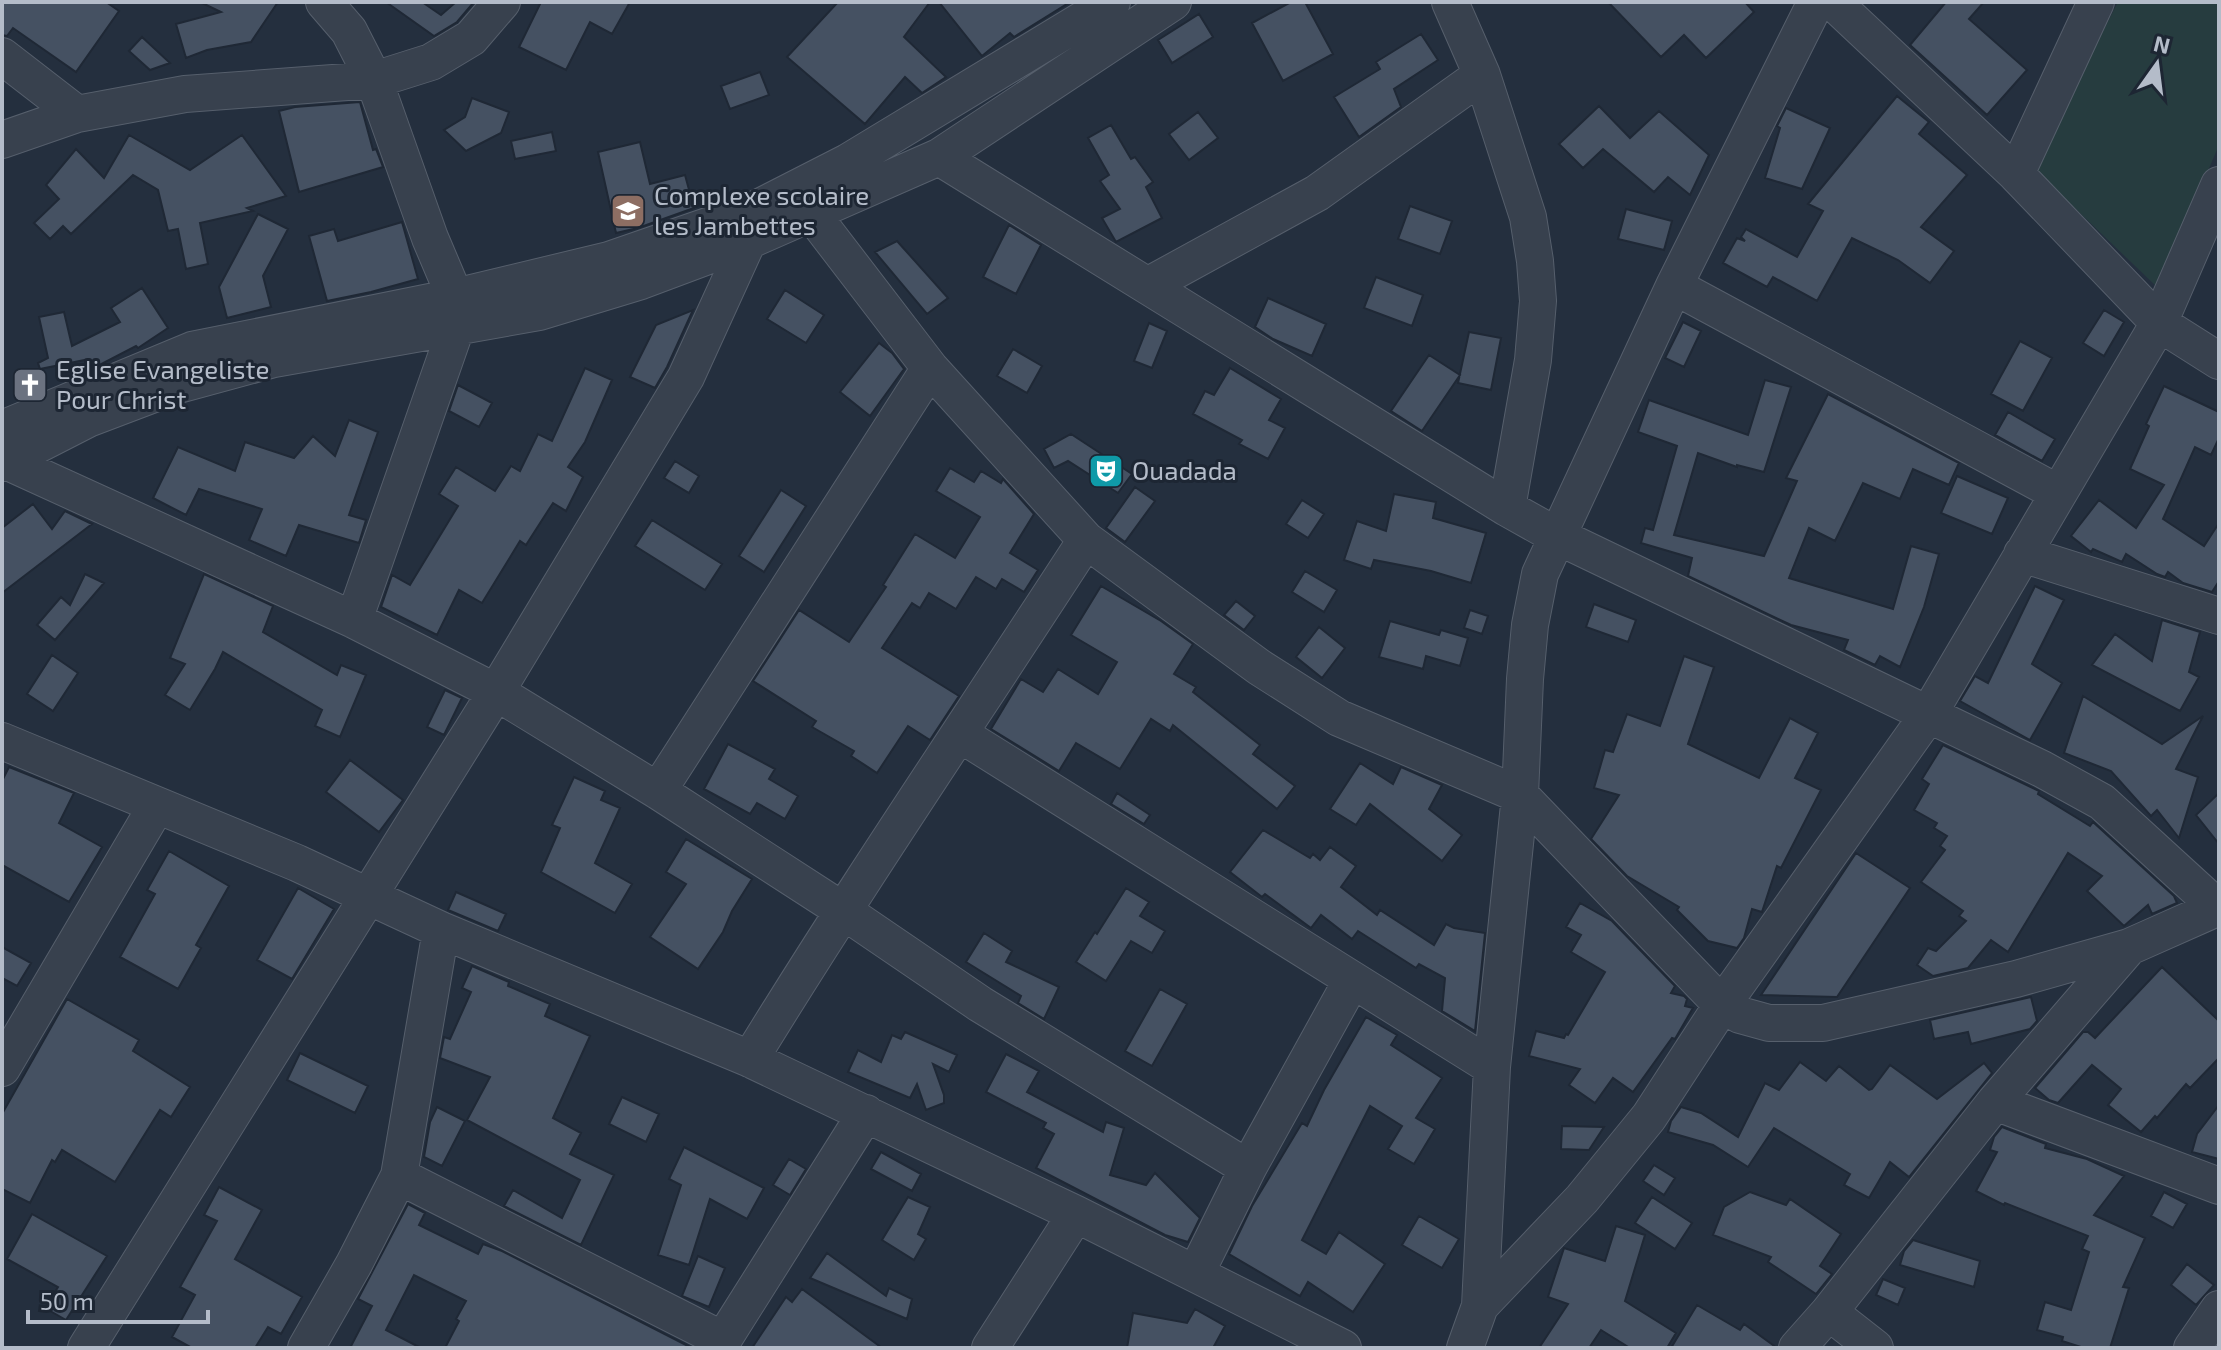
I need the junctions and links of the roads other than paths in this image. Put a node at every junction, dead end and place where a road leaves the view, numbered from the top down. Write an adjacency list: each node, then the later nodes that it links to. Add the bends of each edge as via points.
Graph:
1 (324, 2): 11 (street, via 349,31)
2 (502, 2): 11 (street, via 471,38 431,62)
3 (1112, 2): 21 (street, via 848,162 754,210)
4 (1173, 2): 14 (street)
5 (1450, 2): 10 (street)
6 (1816, 2): 20 (street)
7 (1833, 2): 15 (street)
8 (2096, 2): 15 (street)
9 (2, 56): 12 (street)
10 (1482, 75): 19 (street, via 1317,193); 27 (street, via 1528,217 1538,301)
11 (374, 80): 12 (street, via 185,94); 21 (street)
12 (77, 114): 13 (street)
13 (2, 140)
14 (939, 157): 17 (street); 19 (street)
15 (2016, 174): 22 (street)
16 (2219, 185): 22 (street)
17 (812, 214): 18 (street); 24 (street)
18 (748, 241): 21 (street, via 539,312); 33 (street, via 686,377)
19 (1149, 285): 27 (street)
20 (1674, 286): 26 (street); 28 (street)
21 (456, 313): 25 (street, via 175,386); 32 (street)
22 (2159, 323): 23 (street); 26 (street)
23 (2219, 361)
24 (930, 368): 29 (street); 37 (street)
25 (3, 451): 32 (street)
26 (2058, 493): 30 (street)
27 (1507, 508): 28 (street)
28 (1557, 536): 34 (street); 38 (street, via 1540,574 1530,625)
29 (1086, 540): 35 (street); 38 (street, via 1259,667 1339,718)
30 (2022, 554): 31 (street); 34 (street)
31 (2219, 616)
32 (354, 620): 33 (street)
33 (496, 692): 37 (street); 40 (street)
34 (1928, 715): 41 (street, via 2102,802); 46 (street)
35 (960, 734): 42 (street); 45 (street)
36 (2, 741): 39 (street)
37 (658, 791): 42 (street)
38 (1520, 795): 46 (street); 49 (street)
39 (157, 805): 40 (street); 47 (street)
40 (367, 897): 43 (street); 62 (street)
41 (2219, 908): 44 (street)
42 (842, 910): 48 (street); 53 (street, via 980,1004)
43 (441, 930): 48 (street); 54 (street)
44 (2129, 947): 46 (street, via 1823,1023 1769,1023); 51 (street)
45 (1352, 980): 49 (street); 53 (street)
46 (1722, 1005): 58 (street, via 1649,1117 1582,1199)
47 (15, 1020): 50 (street)
48 (750, 1059): 52 (street)
49 (1492, 1067): 58 (street)
50 (2, 1068)
51 (1995, 1102): 55 (street); 60 (street)
52 (866, 1113): 56 (street); 61 (street)
53 (1248, 1168): 57 (street)
54 (399, 1176): 61 (street); 63 (street)
55 (2219, 1186)
56 (1076, 1214): 57 (street); 64 (street)
57 (1196, 1273): 65 (street)
58 (1480, 1306): 66 (street)
59 (2219, 1309): 69 (street)
60 (1829, 1312): 67 (street); 68 (street)
61 (721, 1344)
62 (86, 1348)
63 (306, 1348)
64 (990, 1348)
65 (1343, 1348)
66 (1465, 1348)
67 (1797, 1348)
68 (1875, 1348)
69 (2192, 1348)

